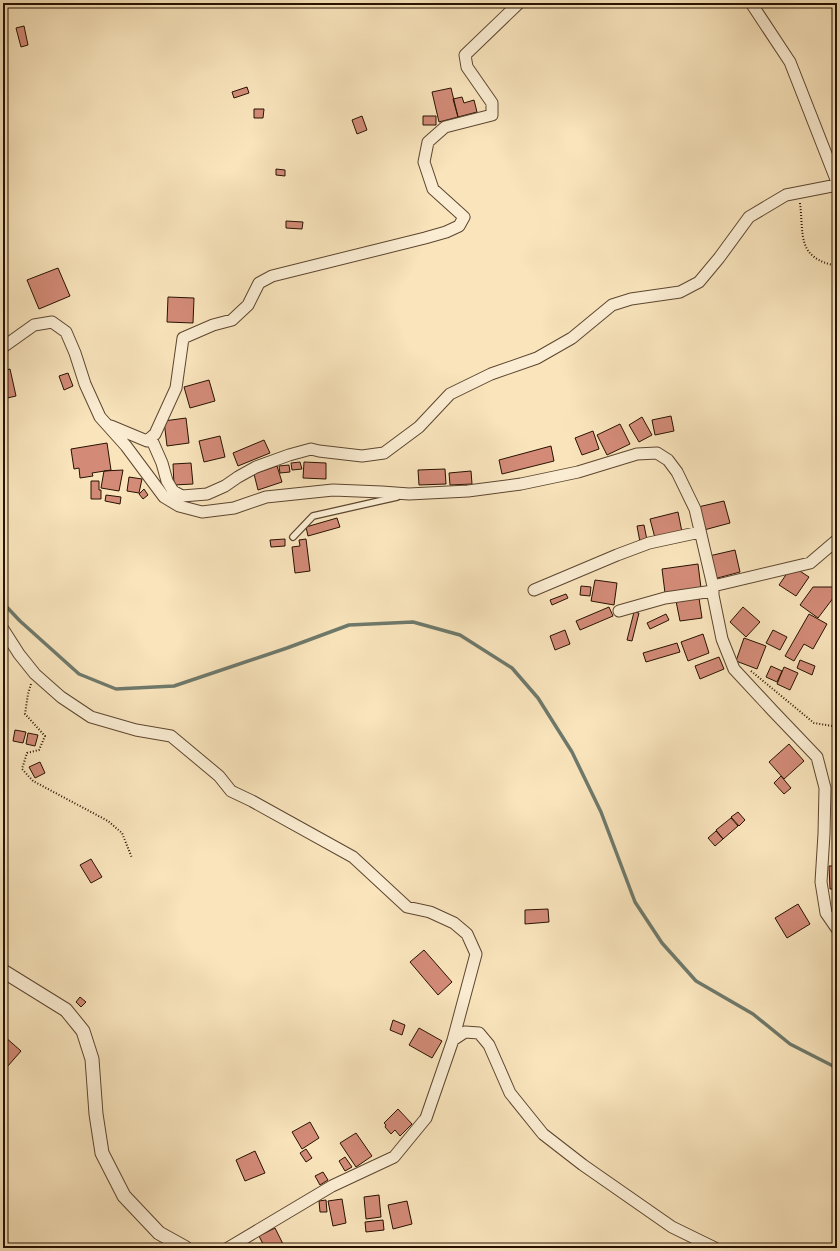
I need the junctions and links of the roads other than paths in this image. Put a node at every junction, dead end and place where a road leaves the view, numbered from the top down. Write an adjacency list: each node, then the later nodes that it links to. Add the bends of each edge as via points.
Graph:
1 (519, 3): 7 (street, via 465,55 468,67 492,103 492,115 445,127 428,142 424,162 433,189 464,217 459,226 425,238 272,276 259,283 248,305 232,320 183,338 176,388)
2 (751, 3): 3 (street, via 790,62)
3 (837, 182)
4 (837, 185): 7 (street, via 786,195 749,218 699,282 680,292 630,299 612,305 572,338 537,358 491,374 450,394 419,427 384,453 362,456 311,449 256,467 207,494 182,496 173,491 167,481)
5 (3, 347): 6 (street, via 34,326 52,322 66,332 85,384 100,417)
6 (108, 425): 7 (street, via 147,441); 8 (street, via 164,497 178,506 202,512 234,508 266,497 333,490)
7 (151, 438)
8 (409, 494): 9 (street, via 468,491 521,484 578,472 637,454 657,453 668,460 677,472 694,509); 10 (lane, via 313,516)
9 (700, 532): 12 (street); 13 (street, via 643,545)
10 (293, 537)
11 (837, 540): 12 (street, via 810,563)
12 (713, 588): 14 (street); 16 (street, via 722,639 734,669 817,756 824,788 821,882 826,913)
13 (534, 590)
14 (619, 611)
15 (3, 629): 18 (street, via 36,674 60,697 90,717 136,730 171,736 220,776 231,791 353,857 407,907 430,912 448,920 467,934 476,954)
16 (837, 929)
17 (3, 971): 19 (street, via 66,1010 83,1031 92,1058 102,1153 124,1196 159,1233)
18 (453, 1040): 20 (street, via 426,1118 394,1157 332,1186); 21 (street, via 465,1032 479,1033 489,1045 510,1093 544,1134 583,1165 672,1227)
19 (186, 1248)
20 (228, 1248)
21 (715, 1248)

